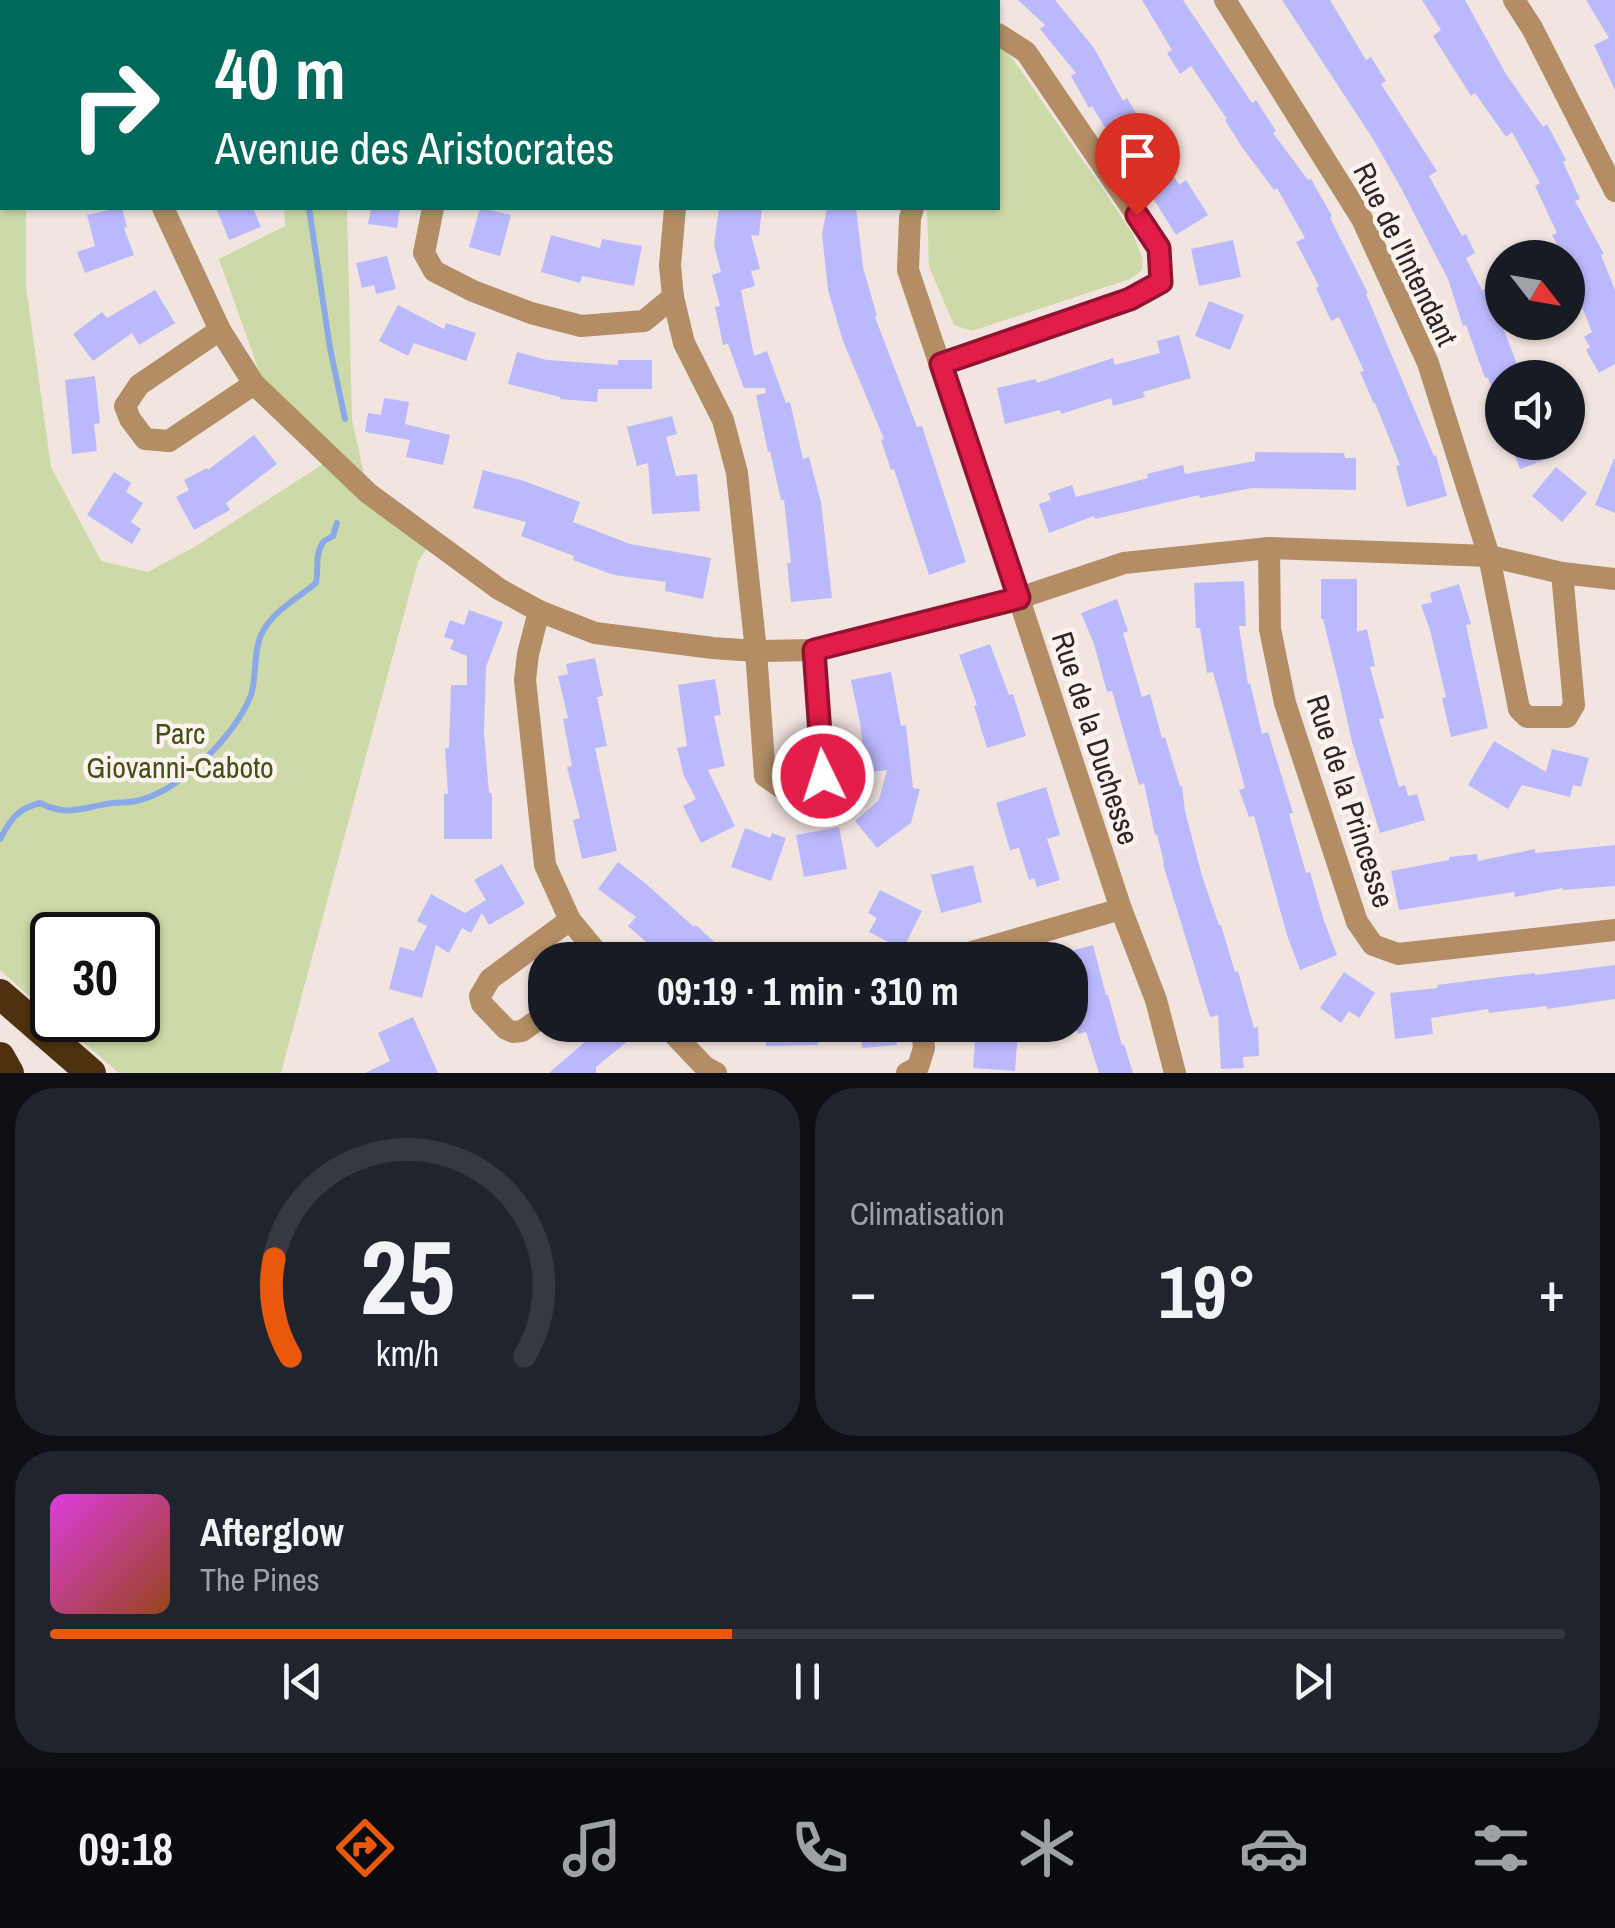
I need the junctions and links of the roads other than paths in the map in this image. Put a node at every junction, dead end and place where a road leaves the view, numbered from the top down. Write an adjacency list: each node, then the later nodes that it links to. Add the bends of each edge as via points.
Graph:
1 (1225, 0): 14 (street, Rue de l'Intendant, via 1362,219 1428,362)
2 (1514, 0): 4 (street)
3 (1000, 35): 11 (street, via 1026,52 1159,248 1161,282 1130,299)
4 (1613, 179)
5 (164, 210): 10 (street)
6 (433, 210): 9 (street, via 424,253 434,271 474,292 582,326 644,322)
7 (675, 210): 9 (street)
8 (912, 210): 11 (street, Rue de la Duchesse, via 908,270)
9 (673, 297): 20 (street, via 684,343 723,420 738,473)
10 (220, 330): 12 (street); 12 (street, via 139,385 125,406 130,419 145,439 169,440)
11 (941, 364): 17 (street, Rue de la Duchesse)
12 (254, 384): 18 (street, via 368,492)
13 (1269, 548): 14 (street); 17 (street, via 1124,562); 23 (street, Rue de la Princesse, via 1270,629 1285,703 1356,922 1373,946 1398,954)
14 (1490, 556): 15 (street); 15 (street, Rue de l'Intendant, via 1519,709 1527,717 1567,716 1574,705)
15 (1562, 573): 16 (street)
16 (1615, 579)
17 (1019, 598): 19 (street); 21 (street, Rue de la Duchesse)
18 (539, 611): 20 (street, via 595,632); 22 (street, via 525,680 545,865)
19 (814, 650): 20 (street); 20 (street, via 823,776 816,788 782,788 765,776)
20 (756, 651)
21 (1120, 909): 26 (street); 37 (street, Rue de la Duchesse)
22 (570, 920): 24 (street); 25 (street)
23 (1615, 930)
24 (540, 942)
25 (588, 942)
26 (1006, 942)
27 (528, 951): 29 (street, via 490,979 480,996 506,1029)
28 (0, 994): 34 (highway)
29 (528, 1027)
30 (681, 1042): 35 (street)
31 (923, 1042): 36 (street, via 918,1066)
32 (0, 1056): 33 (highway)
33 (9, 1073)
34 (90, 1073)
35 (716, 1073)
36 (907, 1073)
37 (1175, 1073)

